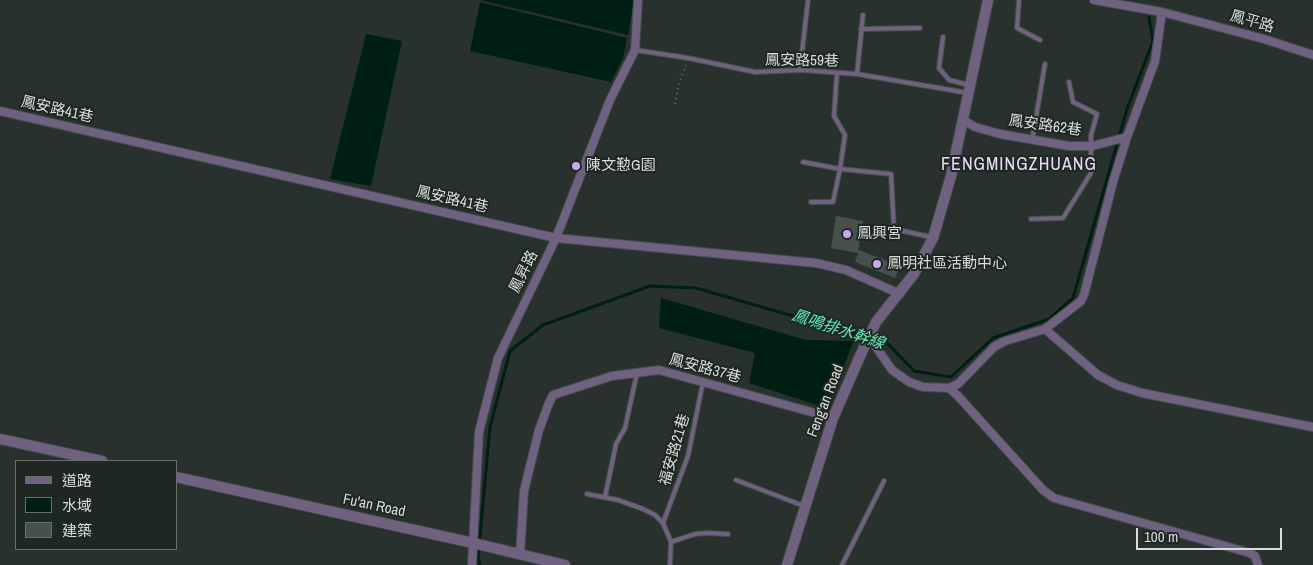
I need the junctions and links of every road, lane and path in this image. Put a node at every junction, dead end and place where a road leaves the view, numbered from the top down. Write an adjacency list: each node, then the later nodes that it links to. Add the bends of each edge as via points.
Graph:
1 (638, 0): 12 (street, 鳳昇路)
2 (808, 0): 16 (lane)
3 (988, 0): 20 (street, Feng'an Road)
4 (1019, 0): 11 (lane, via 1017,28)
5 (1094, 0): 6 (street, 鳳平路)
6 (1162, 12): 13 (street, 鳳平路); 24 (street, via 1155,61)
7 (863, 14): 9 (lane)
8 (920, 28): 9 (lane)
9 (861, 30): 18 (lane)
10 (943, 37): 20 (lane, via 939,68 949,80)
11 (1040, 40)
12 (635, 50): 14 (lane, 鳳安路59巷); 31 (street, 鳳昇路, via 610,100)
13 (1313, 55)
14 (688, 58): 16 (lane, 鳳安路59巷, via 755,72); 21 (path)
15 (1045, 64): 25 (lane)
16 (800, 70): 17 (lane, 鳳安路59巷)
17 (837, 73): 18 (lane, 鳳安路59巷); 28 (lane, via 834,116 845,135)
18 (857, 74): 20 (lane, 鳳安路59巷)
19 (1068, 82): 26 (lane, via 1073,102 1097,114 1091,135)
20 (969, 89): 23 (street, Feng'an Road)
21 (675, 104)
22 (0, 111): 31 (street, 鳳安路41巷)
23 (963, 120): 25 (street, 鳳安路62巷, via 975,127); 32 (street, Feng'an Road)
24 (1124, 138): 26 (street, 鳳安路62巷); 34 (street, via 1084,295 1081,301)
25 (1032, 140): 26 (street, 鳳安路62巷)
26 (1092, 146): 30 (lane, via 1091,173 1063,218)
27 (803, 162): 28 (lane)
28 (840, 169): 29 (lane, via 833,202); 32 (lane, via 891,174 894,229)
29 (811, 202)
30 (1031, 219)
31 (556, 238): 33 (street, 鳳安路41巷, via 816,263 846,270); 52 (street, 鳳昇路, via 498,358 479,432)
32 (933, 238): 33 (street, Feng'an Road)
33 (900, 294): 35 (street, Feng'an Road, via 876,322)
34 (1045, 329): 38 (street, via 994,347 958,384); 40 (street, via 1098,375 1118,386)
35 (869, 337): 38 (street, via 892,370 909,382); 39 (street, Feng'an Road)
36 (637, 373): 37 (street, 鳳安路37巷, via 659,370); 47 (lane, via 625,428 616,444); 53 (street, 鳳安路37巷, via 612,376 551,399 524,491)
37 (703, 382): 39 (street, 鳳安路37巷); 49 (lane, 福安路21巷, via 688,456)
38 (949, 388): 59 (street, via 1054,498 1250,553)
39 (833, 418): 48 (street, Feng'an Road)
40 (1313, 427)
41 (0, 439): 42 (street)
42 (97, 460)
43 (178, 478): 52 (street, Fu'an Road)
44 (736, 480): 48 (lane)
45 (884, 481): 58 (lane)
46 (587, 494): 47 (lane)
47 (605, 497): 49 (lane, via 643,509)
48 (806, 507): 57 (street, Feng'an Road)
49 (663, 523): 51 (lane)
50 (728, 534): 51 (lane, via 706,532)
51 (671, 542): 56 (lane)
52 (473, 543): 53 (street, Fu'an Road); 54 (street, 鳳昇路)
53 (520, 555): 55 (street, Fu'an Road)
54 (472, 565)
55 (565, 565)
56 (670, 565)
57 (786, 565)
58 (842, 565)
59 (1258, 565)

